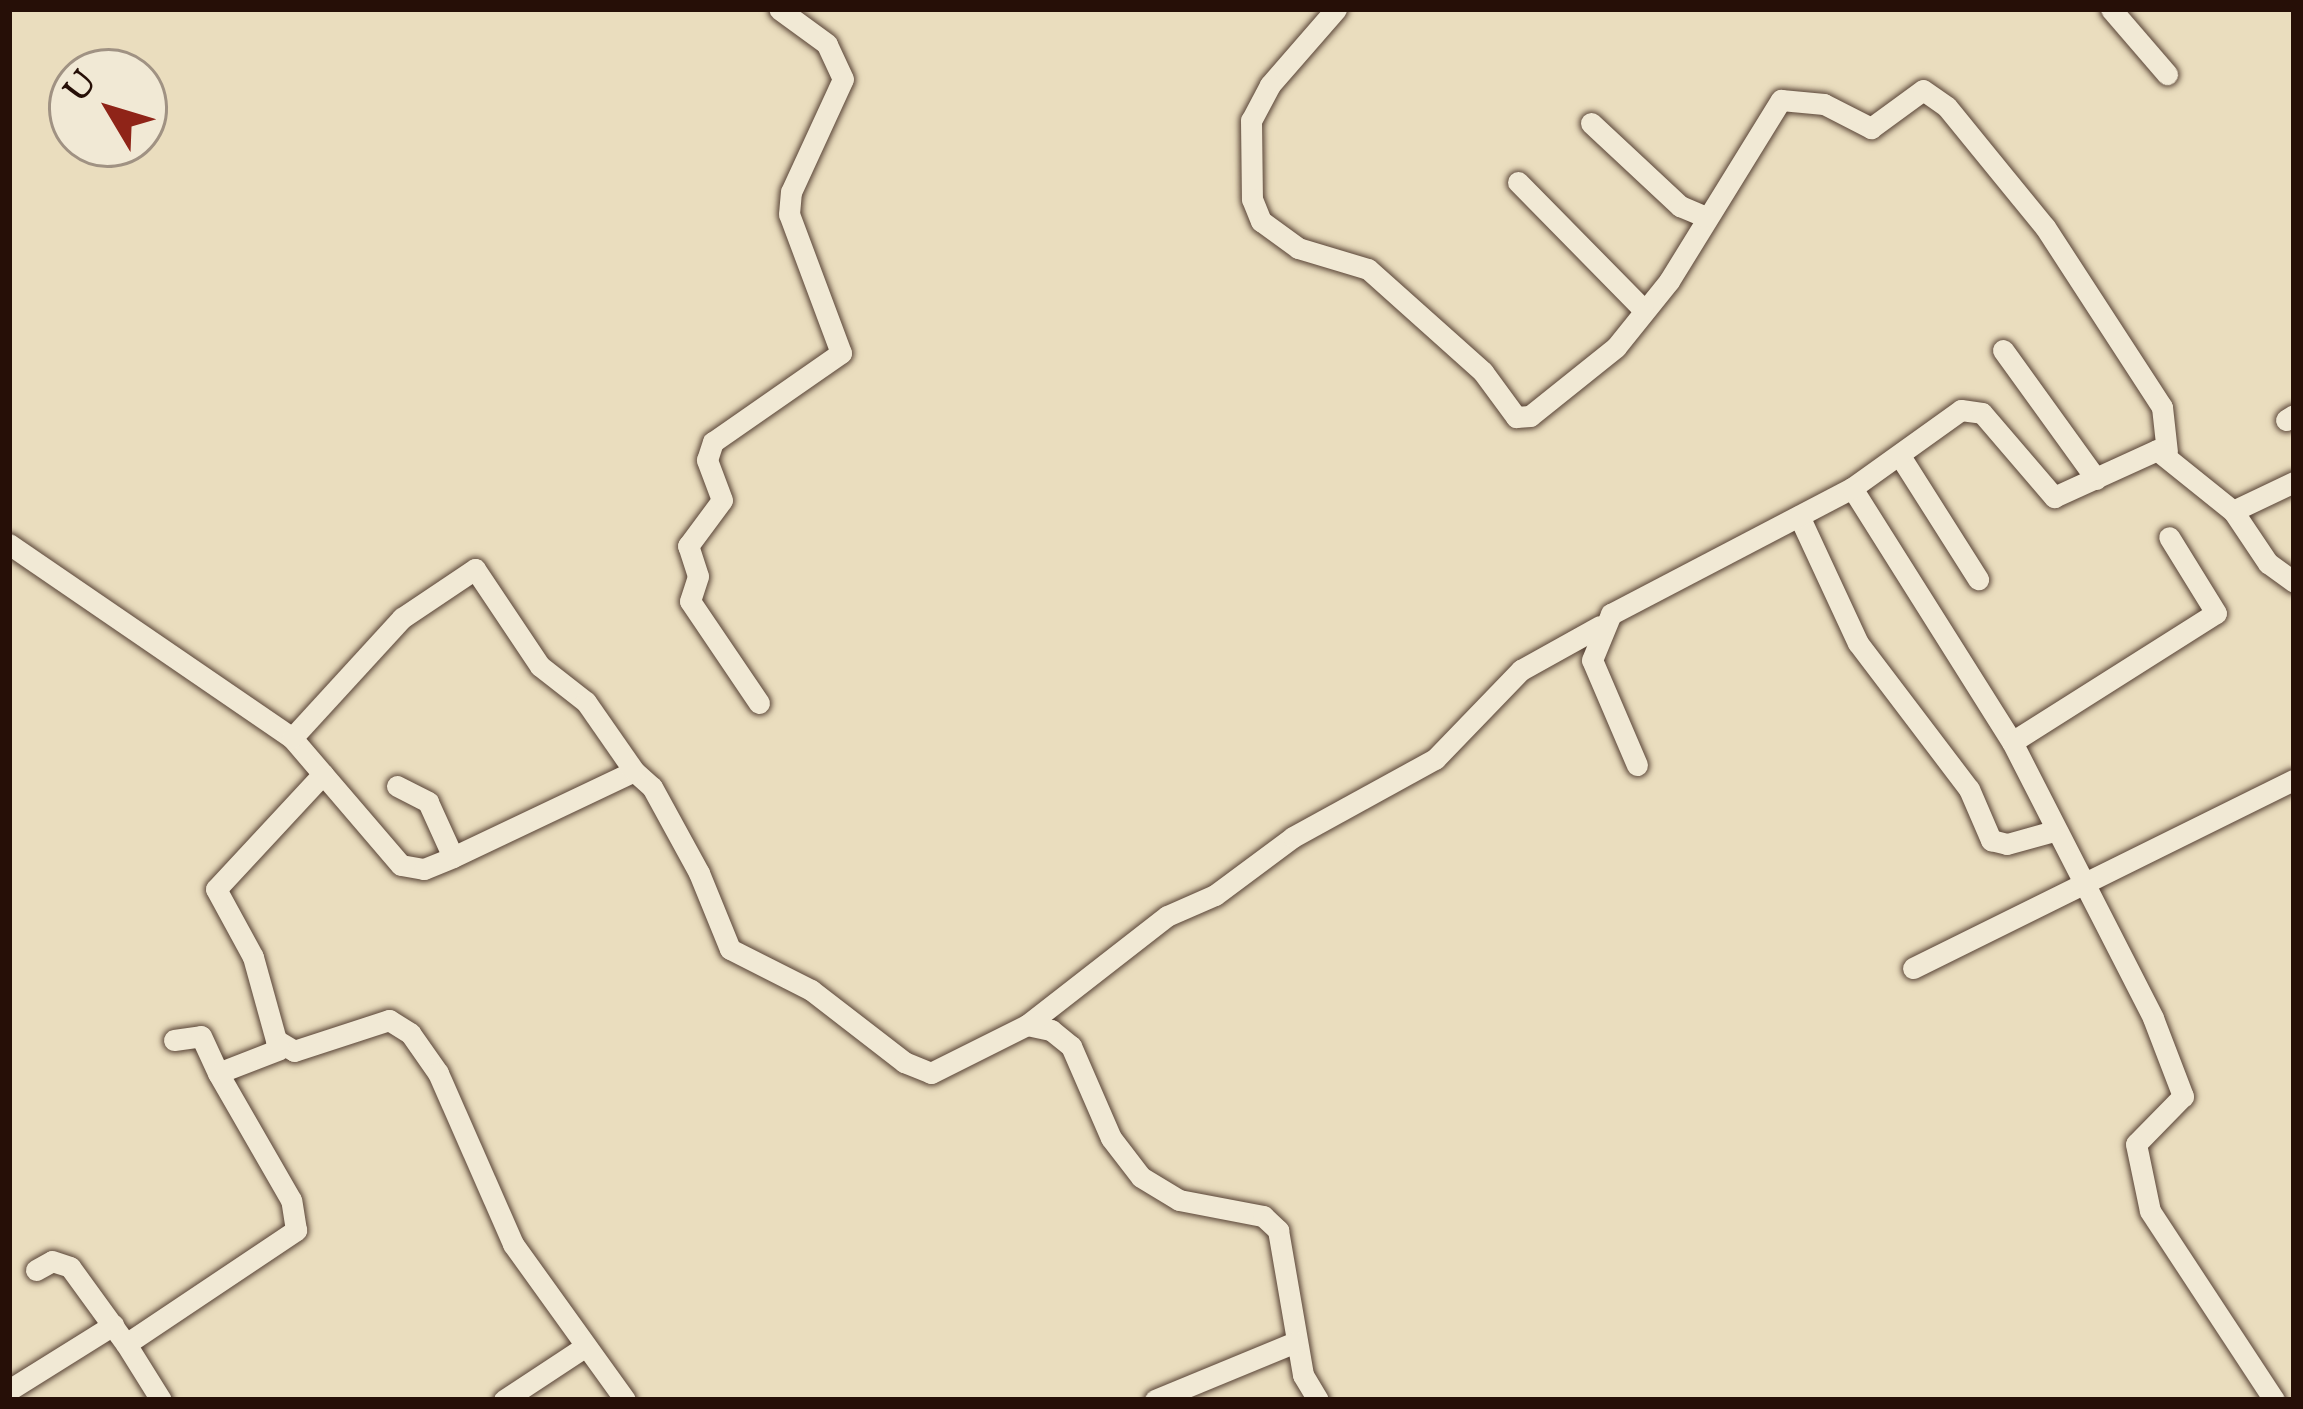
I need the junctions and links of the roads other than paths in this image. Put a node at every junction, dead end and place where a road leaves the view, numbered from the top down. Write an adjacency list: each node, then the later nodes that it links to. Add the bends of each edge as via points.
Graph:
1 (779, 9): 22 (street, via 827,44 843,79 843,94 791,192 789,214 841,353 710,446 722,500 688,546 698,575 690,601)
2 (1336, 9): 8 (street, via 1270,85 1251,120 1252,199 1261,221 1298,248 1368,269 1483,371 1516,417 1530,416 1616,346)
3 (2111, 9): 4 (street)
4 (2167, 74)
5 (1591, 123): 7 (street, via 1680,206)
6 (1518, 182): 8 (street)
7 (1704, 216): 8 (street, via 1669,281); 10 (street, via 1780,100 1824,104 1859,128 1878,124 1912,92 1935,95 2045,227 2162,407)
8 (1643, 309)
9 (2003, 350): 12 (street)
10 (2167, 452): 12 (street); 15 (street)
11 (1900, 456): 12 (street, via 1945,418 1972,408 2054,497); 14 (street); 19 (street)
12 (2096, 479)
13 (2294, 482): 15 (street)
14 (1852, 488): 16 (street); 24 (street)
15 (2233, 511): 20 (street, via 2268,562)
16 (1799, 516): 21 (street); 30 (street, via 1858,643 1969,789 1991,840)
17 (2169, 537): 24 (street, via 2216,613)
18 (9, 544): 23 (street)
19 (1978, 579)
20 (2294, 582)
21 (1600, 626): 25 (street, via 1592,660); 34 (street, via 1520,670 1435,759 1293,837 1216,895 1167,916)
22 (759, 704)
23 (292, 738): 26 (street, via 402,618 475,569 550,679 586,703); 27 (street)
24 (2012, 742): 30 (street)
25 (1637, 765)
26 (634, 771): 31 (street); 34 (street, via 652,787 699,873 717,929 742,960 811,990 904,1062 931,1073)
27 (323, 774): 31 (street, via 400,865 424,869); 36 (street, via 216,889 253,957)
28 (2294, 780): 32 (street, via 2159,841)
29 (397, 786): 31 (street, via 428,802)
30 (2054, 832): 32 (street)
31 (453, 857)
32 (2081, 889): 33 (street); 48 (street, via 2153,1018 2183,1096 2136,1144 2150,1210)
33 (1913, 968)
34 (1027, 1025): 40 (street, via 1052,1030 1071,1046 1111,1138 1141,1178 1179,1201 1263,1216 1278,1230)
35 (174, 1040): 37 (street, via 201,1036)
36 (280, 1049): 37 (street); 41 (street, via 306,1049 388,1020 410,1033 438,1073 513,1244)
37 (218, 1072): 39 (street, via 291,1200 296,1230)
38 (36, 1270): 39 (street, via 62,1261)
39 (119, 1334): 42 (street); 43 (street)
40 (1295, 1342): 46 (street); 47 (street)
41 (583, 1348): 44 (street); 45 (street)
42 (9, 1390)
43 (161, 1400)
44 (503, 1400)
45 (625, 1400)
46 (1155, 1400)
47 (1318, 1400)
48 (2274, 1400)

